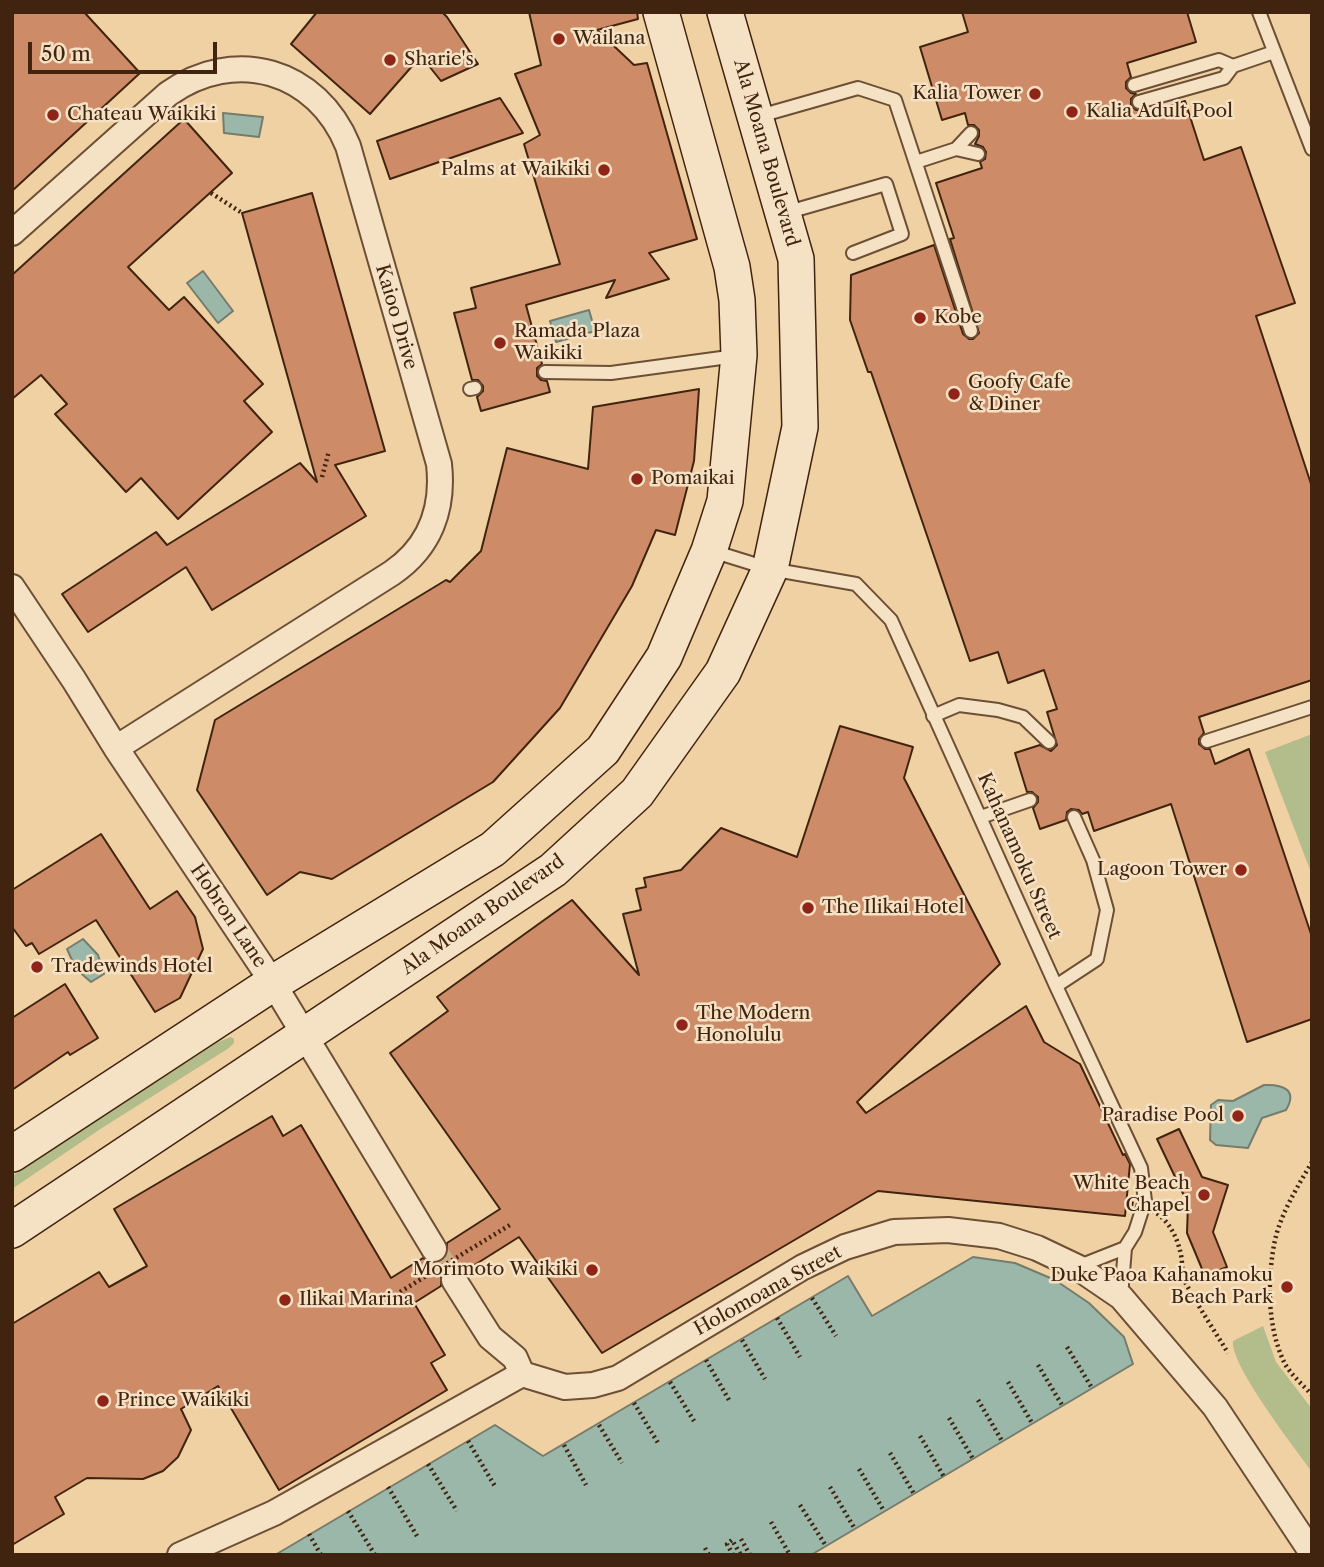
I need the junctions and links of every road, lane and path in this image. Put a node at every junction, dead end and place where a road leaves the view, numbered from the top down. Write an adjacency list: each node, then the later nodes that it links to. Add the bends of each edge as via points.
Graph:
1 (661, 12): 20 (main road, via 732,267)
2 (725, 12): 8 (main road, Ala Moana Boulevard)
3 (1259, 12): 4 (lane)
4 (1274, 52): 5 (lane); 11 (lane)
5 (1233, 66): 6 (lane, via 1219,60); 7 (lane, via 1224,78)
6 (1134, 85)
7 (1139, 102)
8 (756, 117): 13 (lane, via 858,88 895,100); 16 (main road, Ala Moana Boulevard)
9 (971, 133): 10 (lane)
10 (956, 149): 12 (lane); 13 (lane)
11 (1312, 149)
12 (978, 154)
13 (916, 162): 19 (lane)
14 (211, 193): 15 (path)
15 (242, 213)
16 (785, 213): 18 (lane, via 886,184 901,234); 25 (main road, Ala Moana Boulevard, via 796,258 800,427)
17 (12, 233): 31 (street, Kaioo Drive, via 168,94 194,78 246,69 298,84 337,121 348,146 439,464 438,510 425,541 410,559)
18 (853, 253)
19 (971, 331)
20 (739, 355): 21 (lane, via 611,373); 24 (main road, via 725,501)
21 (545, 372)
22 (329, 451): 23 (path)
23 (322, 477)
24 (709, 551): 25 (lane, Kahanamoku Street); 35 (main road, via 664,657 603,750 493,849)
25 (770, 569): 28 (lane, Kahanamoku Street, via 856,584 891,620); 37 (main road, Ala Moana Boulevard, via 723,672 637,793 553,870)
26 (12, 587): 31 (street, Hobron Lane)
27 (1312, 706): 29 (lane)
28 (933, 716): 30 (lane, via 959,705 998,710 1023,717); 33 (lane, Kahanamoku Street)
29 (1207, 741)
30 (1049, 742)
31 (116, 748): 35 (street, Hobron Lane)
32 (1030, 800): 33 (lane)
33 (981, 817): 36 (lane, Kahanamoku Street)
34 (1074, 817): 36 (lane, via 1093,860 1107,910 1097,959)
35 (273, 984): 37 (street, Hobron Lane); 38 (main road)
36 (1056, 986): 43 (lane, Kahanamoku Street, via 1141,1168 1145,1201)
37 (304, 1035): 42 (main road, Ala Moana Boulevard); 44 (street, Hobron Lane)
38 (12, 1154)
39 (1312, 1162): 63 (path, via 1276,1239 1269,1292 1276,1341 1286,1365)
40 (1126, 1203): 54 (path, bridge, via 1139,1204 1166,1218 1182,1256 1183,1278)
41 (510, 1225): 47 (path, bridge)
42 (12, 1230)
43 (1125, 1248): 45 (lane); 48 (lane, Kahanamoku Street)
44 (435, 1249)
45 (1077, 1267): 48 (street, Holomoana Street); 58 (street, Holomoana Street, via 999,1236 948,1230 894,1232 845,1247 803,1267 618,1378 565,1387)
46 (454, 1279): 58 (street, via 490,1337 515,1358)
47 (400, 1292)
48 (1121, 1297): 99 (street, Holomoana Street, via 1215,1407)
49 (812, 1298): 51 (path)
50 (777, 1318): 55 (path)
51 (836, 1336)
52 (741, 1340): 59 (path)
53 (1067, 1347): 62 (path)
54 (1228, 1353)
55 (800, 1357)
56 (706, 1360): 64 (path)
57 (1038, 1365): 67 (path)
58 (522, 1374): 100 (street, via 274,1513)
59 (765, 1378)
60 (670, 1382): 69 (path)
61 (1008, 1382): 70 (path)
62 (1092, 1388)
63 (1312, 1395)
64 (729, 1400)
65 (978, 1400): 74 (path)
66 (634, 1403): 75 (path)
67 (1062, 1405)
68 (949, 1418): 78 (path)
69 (694, 1421)
70 (1032, 1423)
71 (599, 1424): 80 (path)
72 (920, 1436): 82 (path)
73 (468, 1441): 86 (path)
74 (1002, 1441)
75 (658, 1443)
76 (564, 1445): 83 (path)
77 (890, 1453): 87 (path)
78 (973, 1459)
79 (428, 1464): 90 (path)
80 (622, 1464)
81 (859, 1469): 91 (path)
82 (944, 1477)
83 (586, 1485)
84 (388, 1487): 95 (path)
85 (830, 1487): 93 (path)
86 (496, 1488)
87 (914, 1494)
88 (800, 1505): 97 (path)
89 (348, 1511): 102 (path)
90 (457, 1511)
91 (884, 1511)
92 (771, 1522): 107 (path)
93 (855, 1529)
94 (309, 1534): 101 (path)
95 (416, 1536)
96 (741, 1539): 106 (path)
97 (826, 1546)
98 (705, 1548): 103 (path)
99 (1312, 1553)
100 (180, 1555)
101 (321, 1555)
102 (375, 1555)
103 (709, 1555)
104 (733, 1555): 105 (path, via 727,1544 732,1540)
105 (741, 1555)
106 (750, 1555)
107 (790, 1555)

